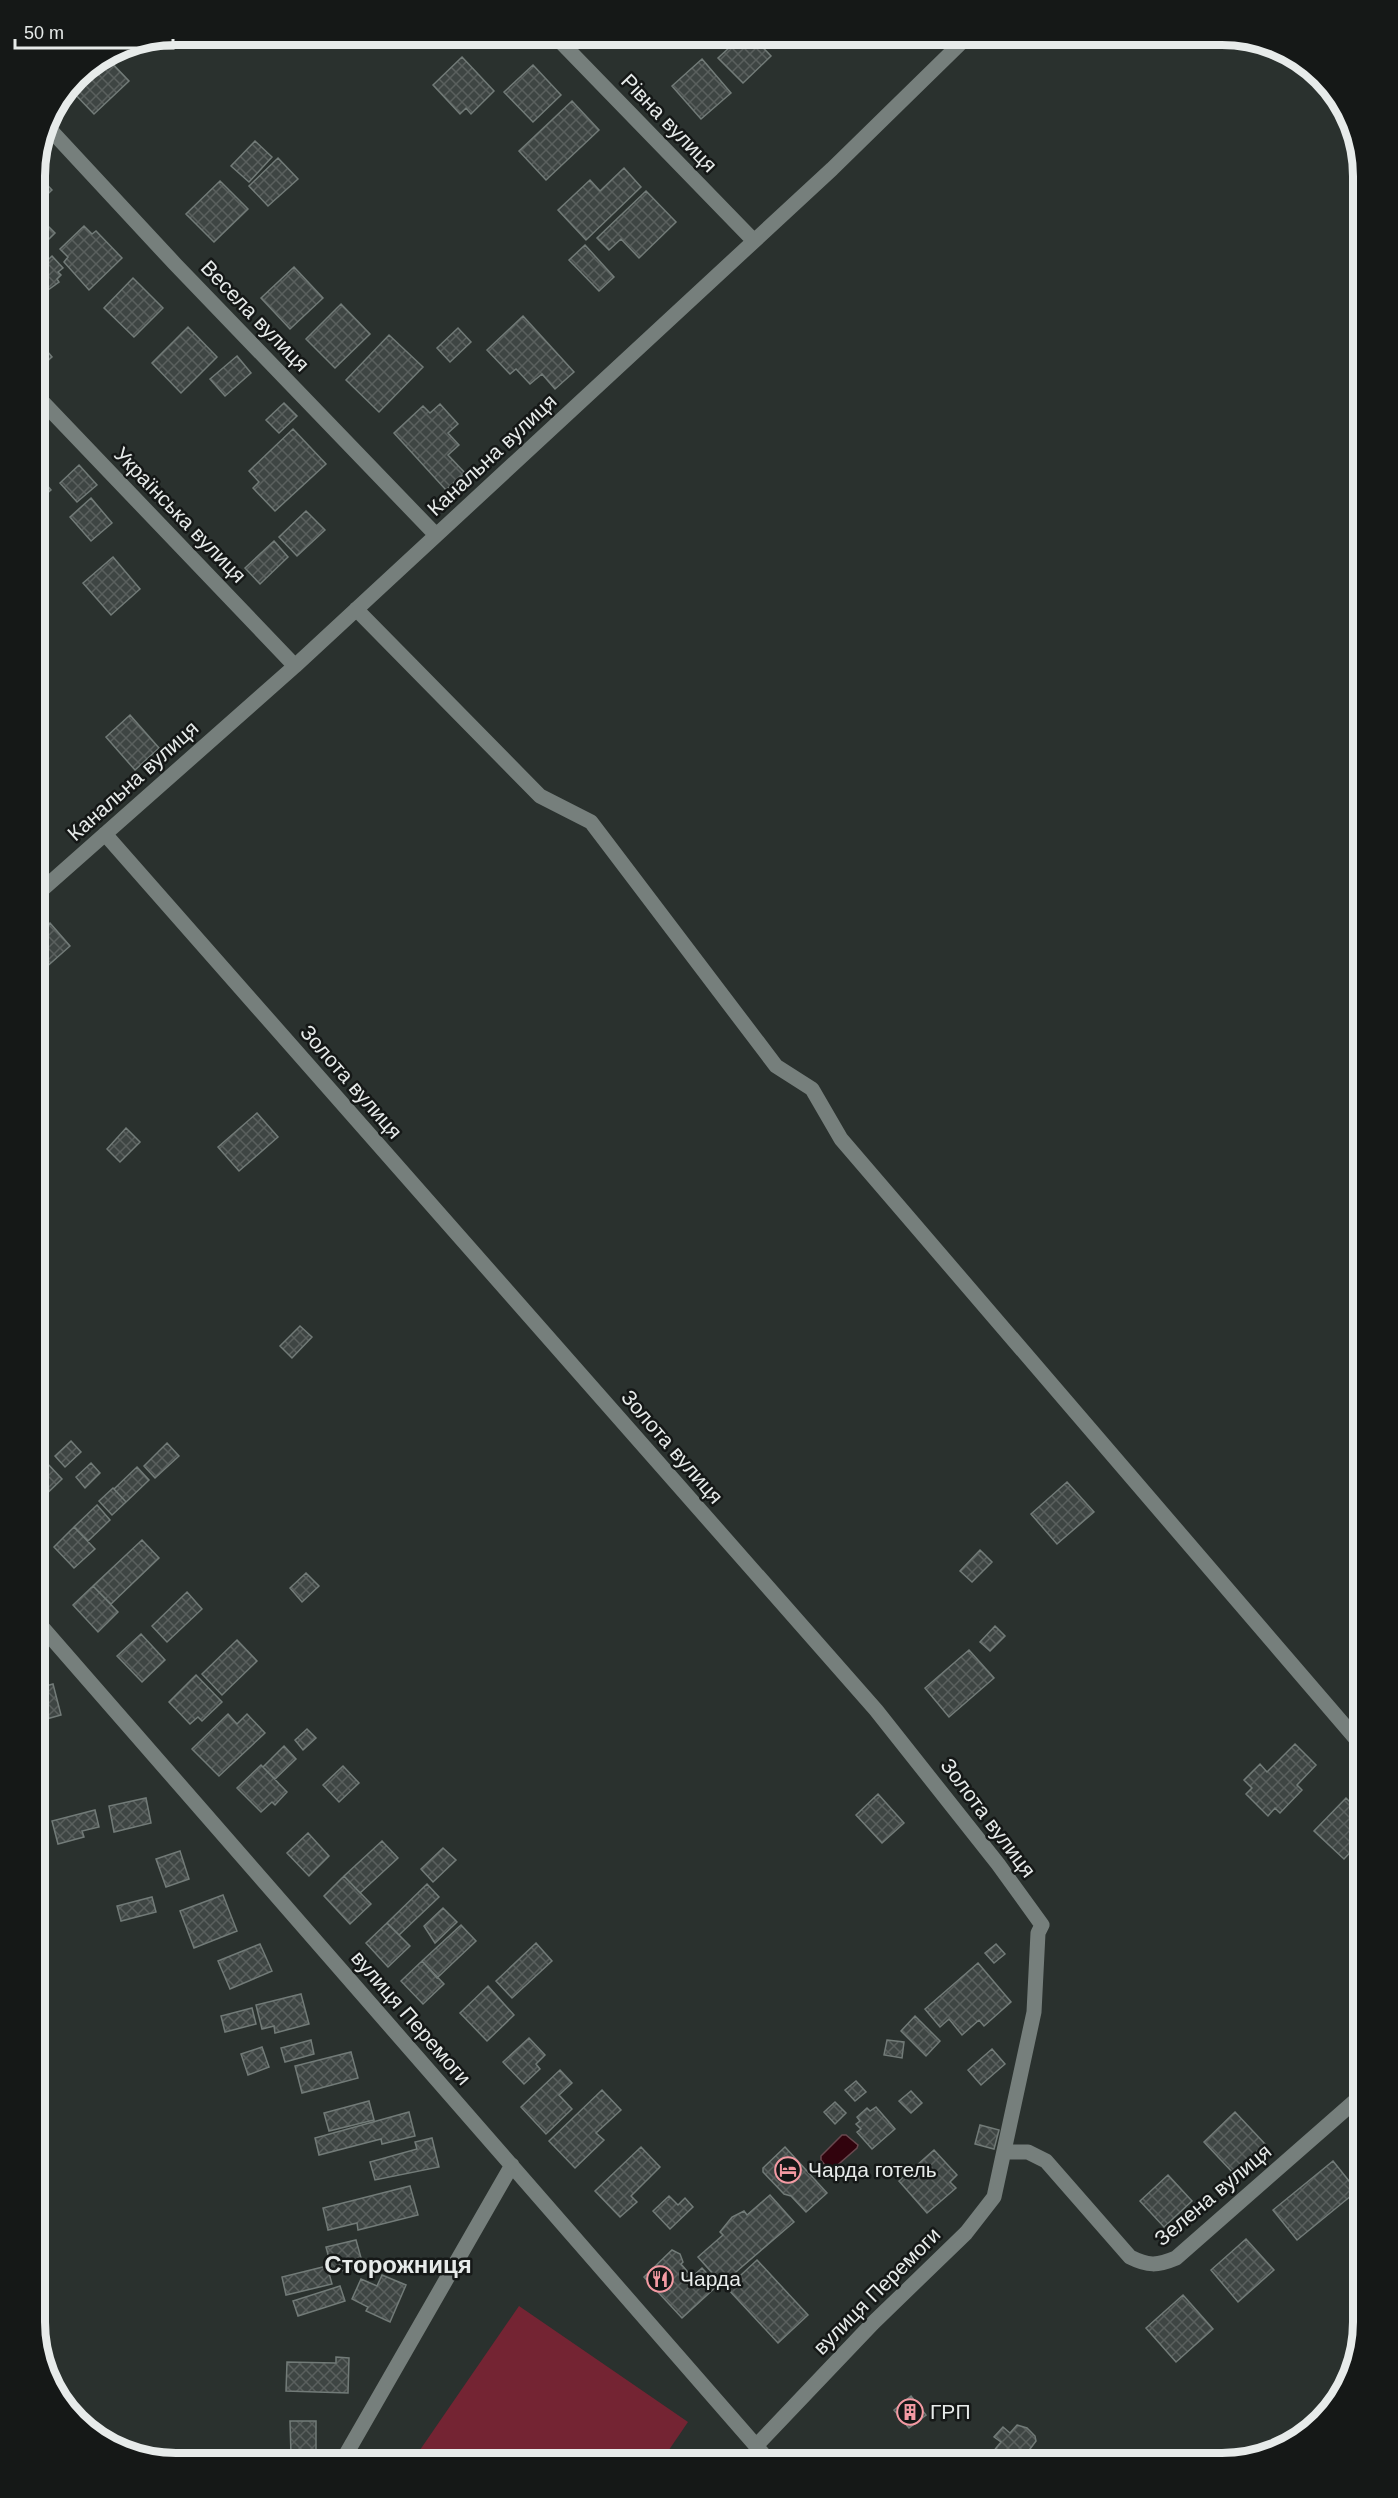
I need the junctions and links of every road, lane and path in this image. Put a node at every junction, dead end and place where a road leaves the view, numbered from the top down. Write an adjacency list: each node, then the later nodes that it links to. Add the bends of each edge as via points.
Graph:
1 (564, 45): 4 (street, Рівна вулиця)
2 (959, 45): 4 (street, Канальна вулиця)
3 (53, 132): 6 (street, Весела вулиця)
4 (754, 241): 6 (street, Канальна вулиця)
5 (45, 404): 8 (street, Українська вулиця)
6 (436, 535): 7 (street, Канальна вулиця)
7 (356, 609): 8 (street, Канальна вулиця); 12 (street, via 540,796 591,822 776,1066 812,1089 841,1139)
8 (295, 666): 9 (street, Канальна вулиця)
9 (105, 834): 10 (street, Канальна вулиця); 14 (street, Золота вулиця, via 876,1710 1042,1925 1038,1932 1034,2012)
10 (45, 887)
11 (45, 1630): 15 (street, вулиця Перемоги)
12 (1353, 1734)
13 (1353, 2104): 14 (street, Зелена вулиця, via 1176,2258 1159,2265 1130,2257 1046,2161 1028,2152)
14 (1005, 2152): 16 (street, вулиця Перемоги, via 994,2197 966,2233 873,2323)
15 (512, 2165): 16 (street, вулиця Перемоги); 17 (street)
16 (756, 2446): 18 (street, вулиця Перемоги)
17 (347, 2453)
18 (762, 2453)

